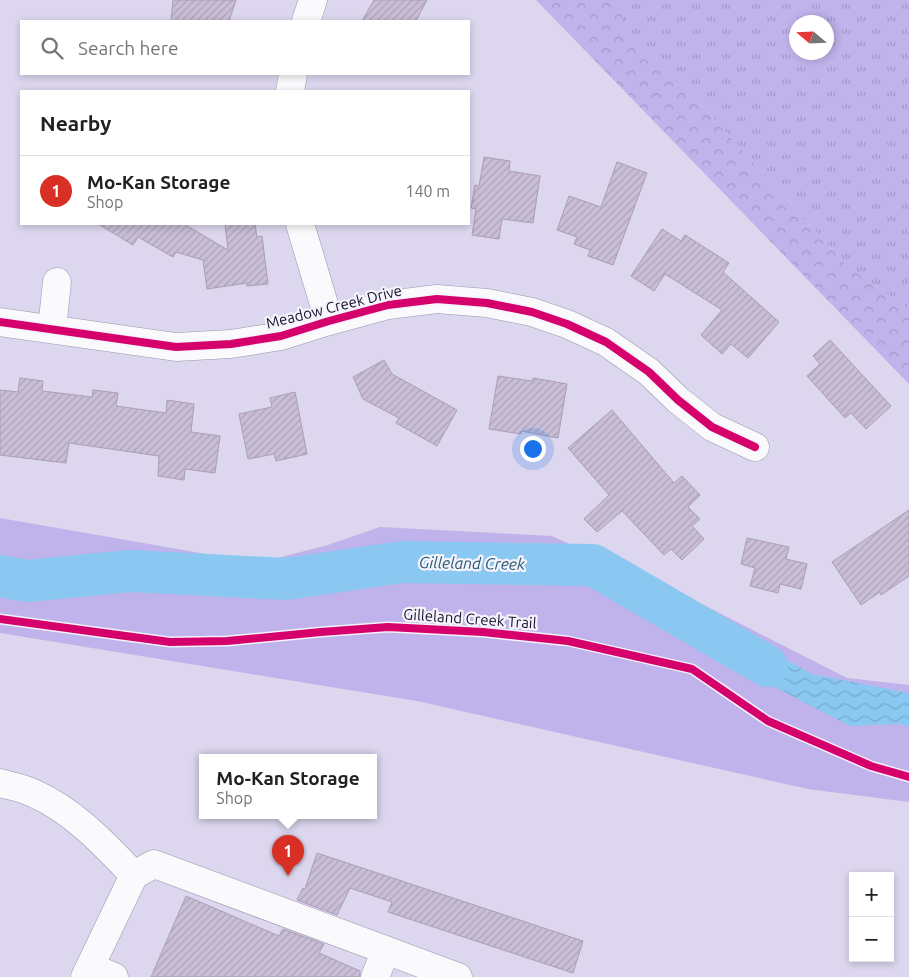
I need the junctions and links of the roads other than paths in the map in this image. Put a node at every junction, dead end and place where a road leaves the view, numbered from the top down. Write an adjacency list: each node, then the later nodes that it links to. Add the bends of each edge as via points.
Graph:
1 (313, 0): 2 (street)
2 (306, 20)
3 (293, 75): 4 (street)
4 (290, 90)
5 (300, 225): 7 (street)
6 (57, 282): 9 (street)
7 (329, 321): 9 (street, Meadow Creek Drive, via 280,336 231,344 176,347); 10 (street, Meadow Creek Drive, via 388,305 437,299 487,303 532,312 606,342 649,372 712,426)
8 (0, 322): 9 (street, Meadow Creek Drive)
9 (52, 330)
10 (756, 447)
11 (0, 783): 12 (street, via 33,792 70,814)
12 (134, 875): 13 (street, via 154,864); 14 (street)
13 (386, 950): 15 (street); 16 (street)
14 (97, 974)
15 (375, 977)
16 (458, 977)

